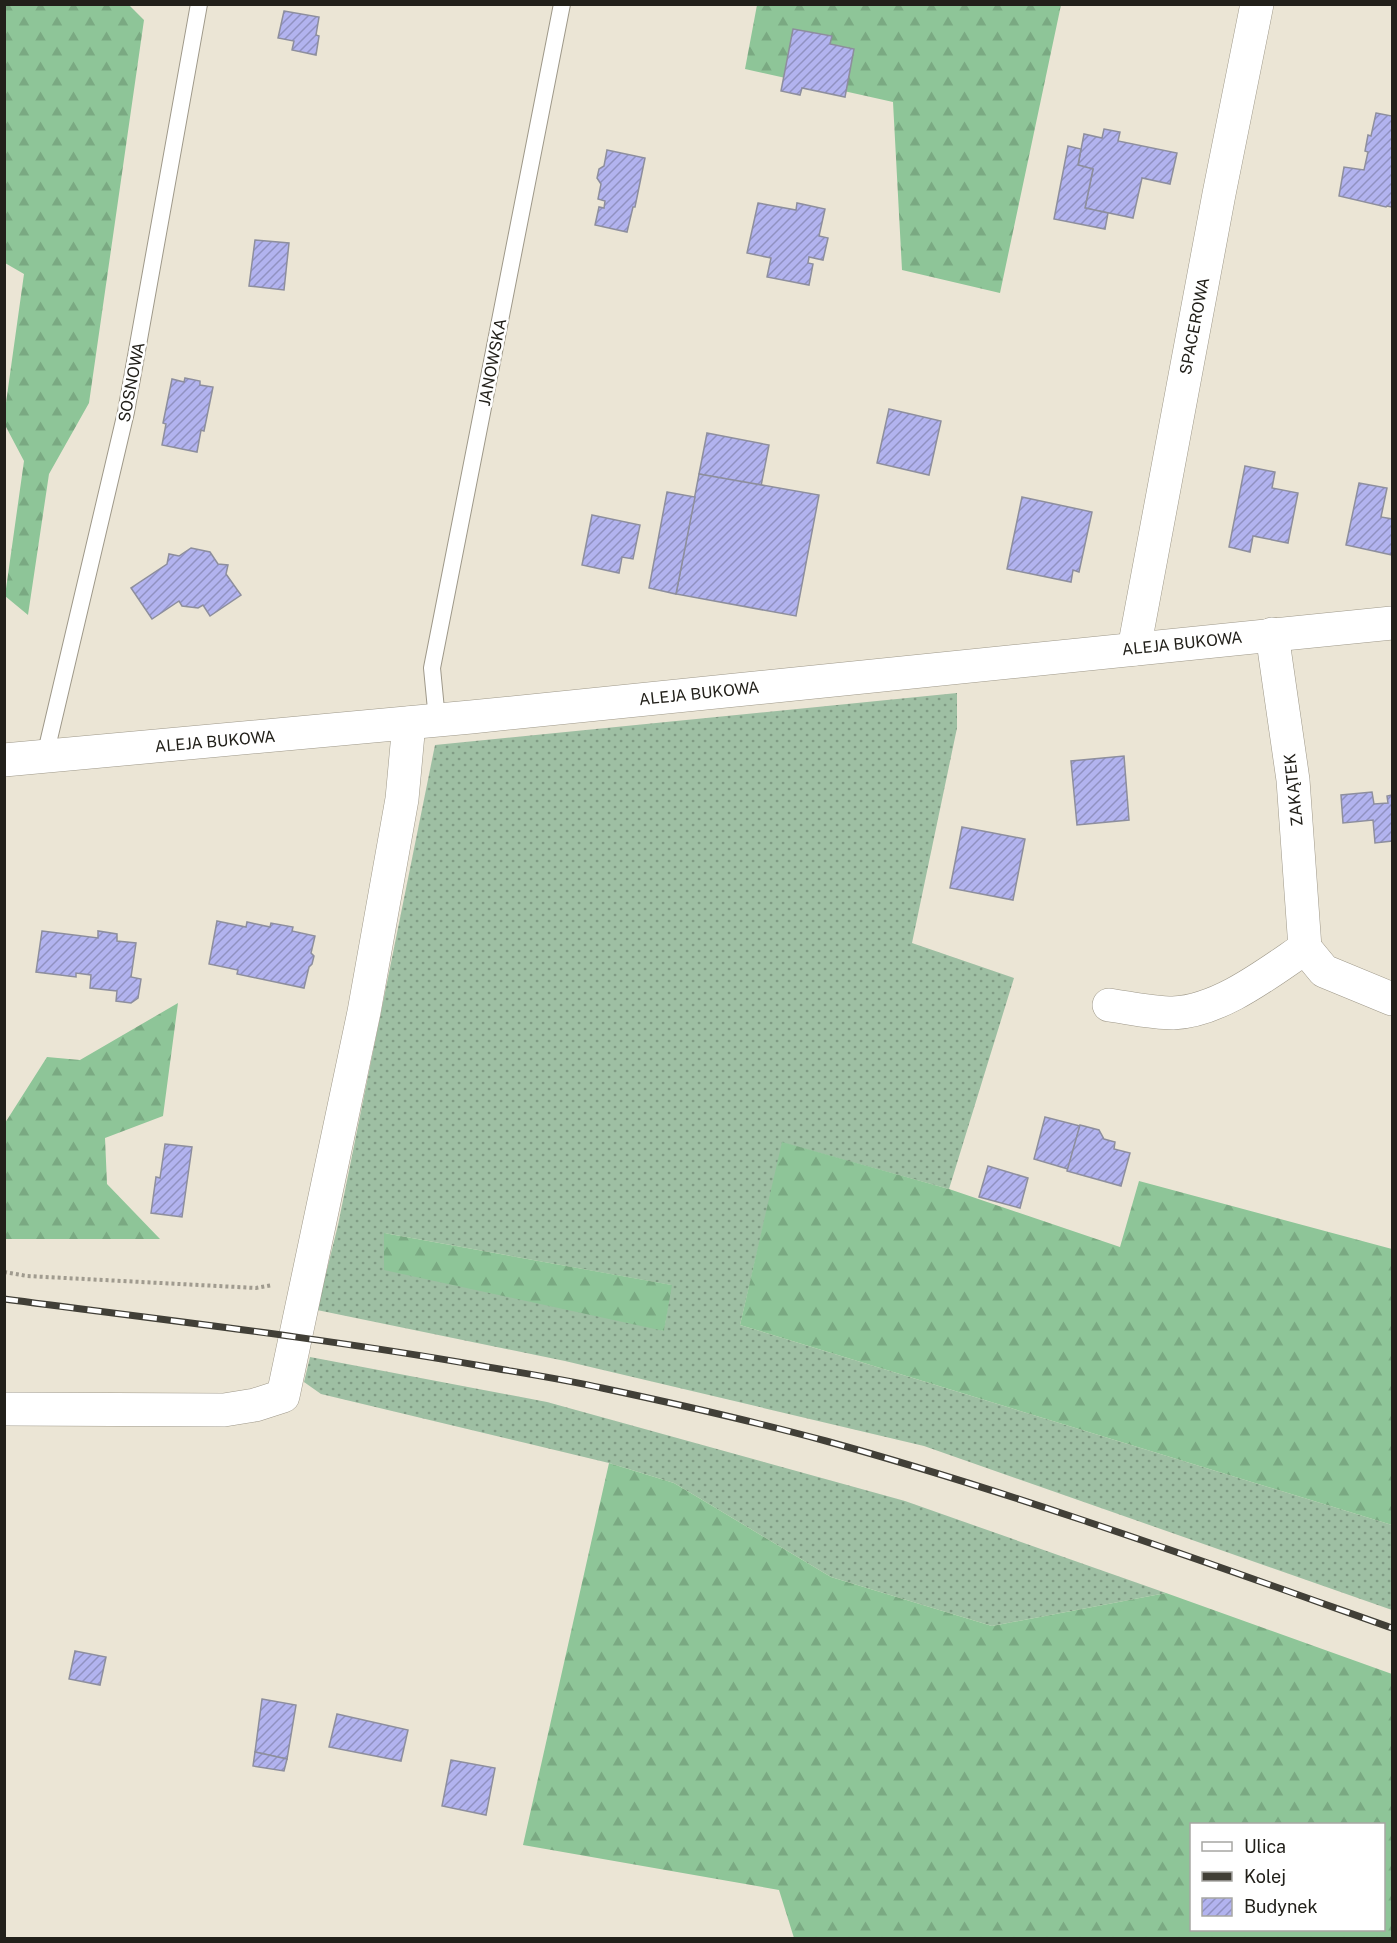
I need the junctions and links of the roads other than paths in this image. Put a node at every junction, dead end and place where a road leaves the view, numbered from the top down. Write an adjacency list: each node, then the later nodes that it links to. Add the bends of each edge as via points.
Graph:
1 (199, 4): 8 (lane, SOSNOWA, via 126,412)
2 (562, 4): 7 (lane, JANOWSKA)
3 (1257, 4): 6 (street, SPACEROWA)
4 (1392, 622): 5 (street, ALEJA BUKOWA)
5 (1272, 634): 6 (street, ALEJA BUKOWA); 10 (street, ZAKĄTEK, via 1293,780)
6 (1134, 649): 7 (street, ALEJA BUKOWA)
7 (423, 721): 8 (street, ALEJA BUKOWA); 13 (street, via 402,799 369,989 284,1396 224,1410)
8 (45, 756): 9 (street, ALEJA BUKOWA)
9 (4, 760)
10 (1305, 948): 11 (street, via 1324,971); 12 (street, via 1212,1005 1175,1013)
11 (1392, 999)
12 (1109, 1005)
13 (4, 1409)

